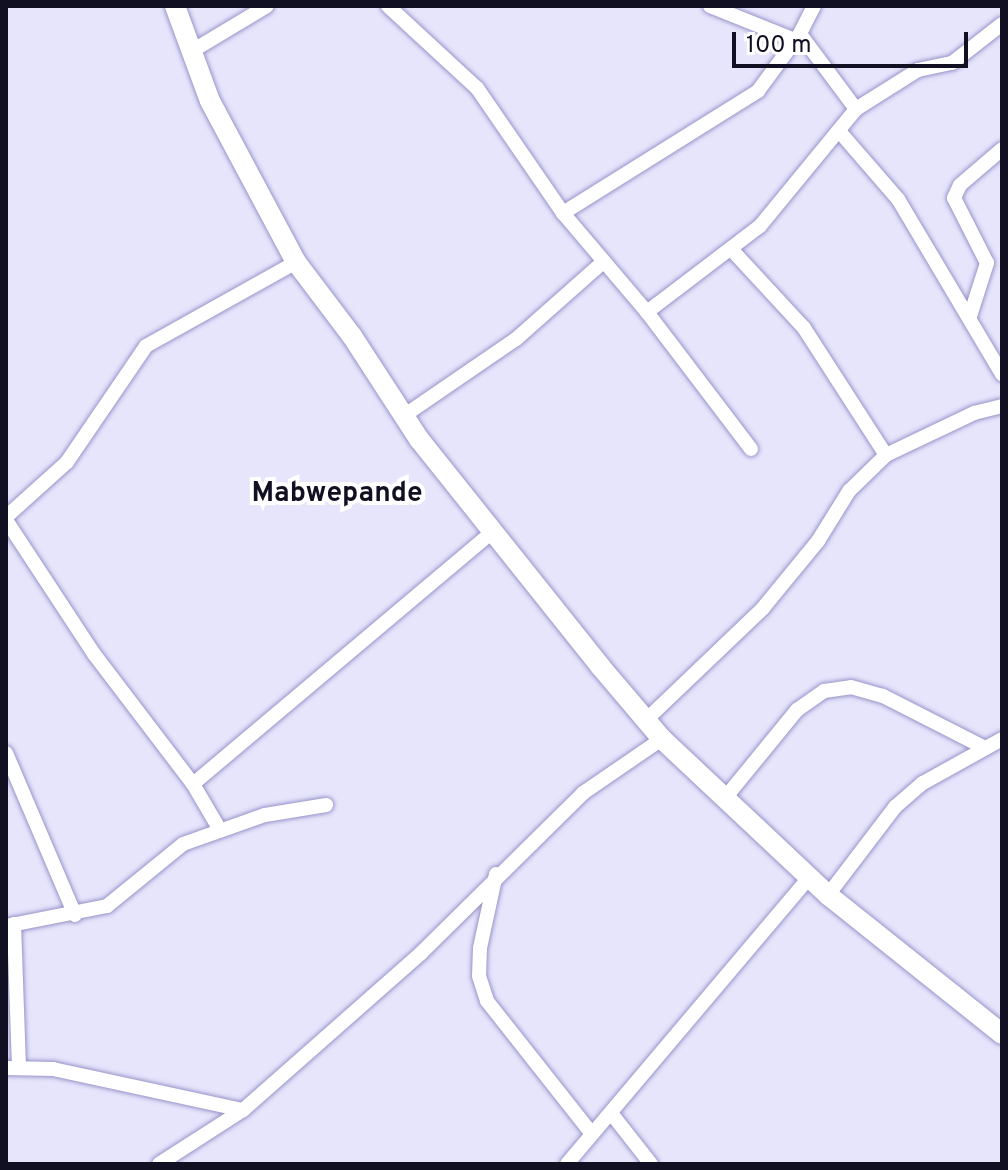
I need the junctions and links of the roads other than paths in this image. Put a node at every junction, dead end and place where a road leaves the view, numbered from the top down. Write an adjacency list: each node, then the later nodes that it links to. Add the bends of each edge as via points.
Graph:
1 (175, 6): 8 (street)
2 (267, 6): 8 (street)
3 (388, 6): 12 (street, via 477,88)
4 (710, 6): 7 (street)
5 (814, 6): 7 (street)
6 (1002, 24): 9 (street, via 952,63 918,70)
7 (796, 36): 9 (street); 12 (street, via 775,74 758,91)
8 (192, 51): 14 (street, via 248,180)
9 (856, 109): 10 (street)
10 (839, 131): 13 (street, via 791,193); 17 (street, via 889,186)
11 (1002, 149): 17 (street, via 960,185 954,198 987,263)
12 (563, 213): 15 (street)
13 (731, 249): 16 (street); 22 (street, via 804,328)
14 (296, 262): 20 (street); 23 (street, via 146,346 67,462)
15 (603, 262): 16 (street); 20 (street, via 516,339)
16 (647, 312): 21 (street)
17 (970, 316): 18 (street)
18 (1002, 374)
19 (1002, 406): 22 (street, via 974,413)
20 (405, 415): 24 (street)
21 (751, 449)
22 (886, 455): 25 (street, via 849,491 818,541 763,608)
23 (8, 512): 30 (street, via 94,654)
24 (493, 531): 25 (street); 30 (street)
25 (646, 720): 26 (street)
26 (662, 739): 31 (street); 34 (street, via 583,793)
27 (1002, 739): 28 (street)
28 (983, 747): 31 (street, via 883,696 851,687 824,691 797,710); 36 (street, via 895,807)
29 (6, 753): 37 (street)
30 (193, 784): 33 (street)
31 (725, 798): 35 (street)
32 (326, 805): 33 (street)
33 (220, 830): 37 (street, via 183,844 107,906)
34 (496, 874): 41 (street, via 421,953); 43 (street, via 480,948 479,976 487,1001)
35 (810, 876): 36 (street); 42 (street)
36 (828, 895): 39 (street)
37 (75, 915): 38 (street)
38 (10, 925): 40 (street)
39 (1002, 1034)
40 (13, 1067): 41 (street)
41 (243, 1110): 44 (street)
42 (611, 1113): 43 (street); 46 (street)
43 (592, 1134): 45 (street)
44 (159, 1164)
45 (567, 1164)
46 (651, 1164)

